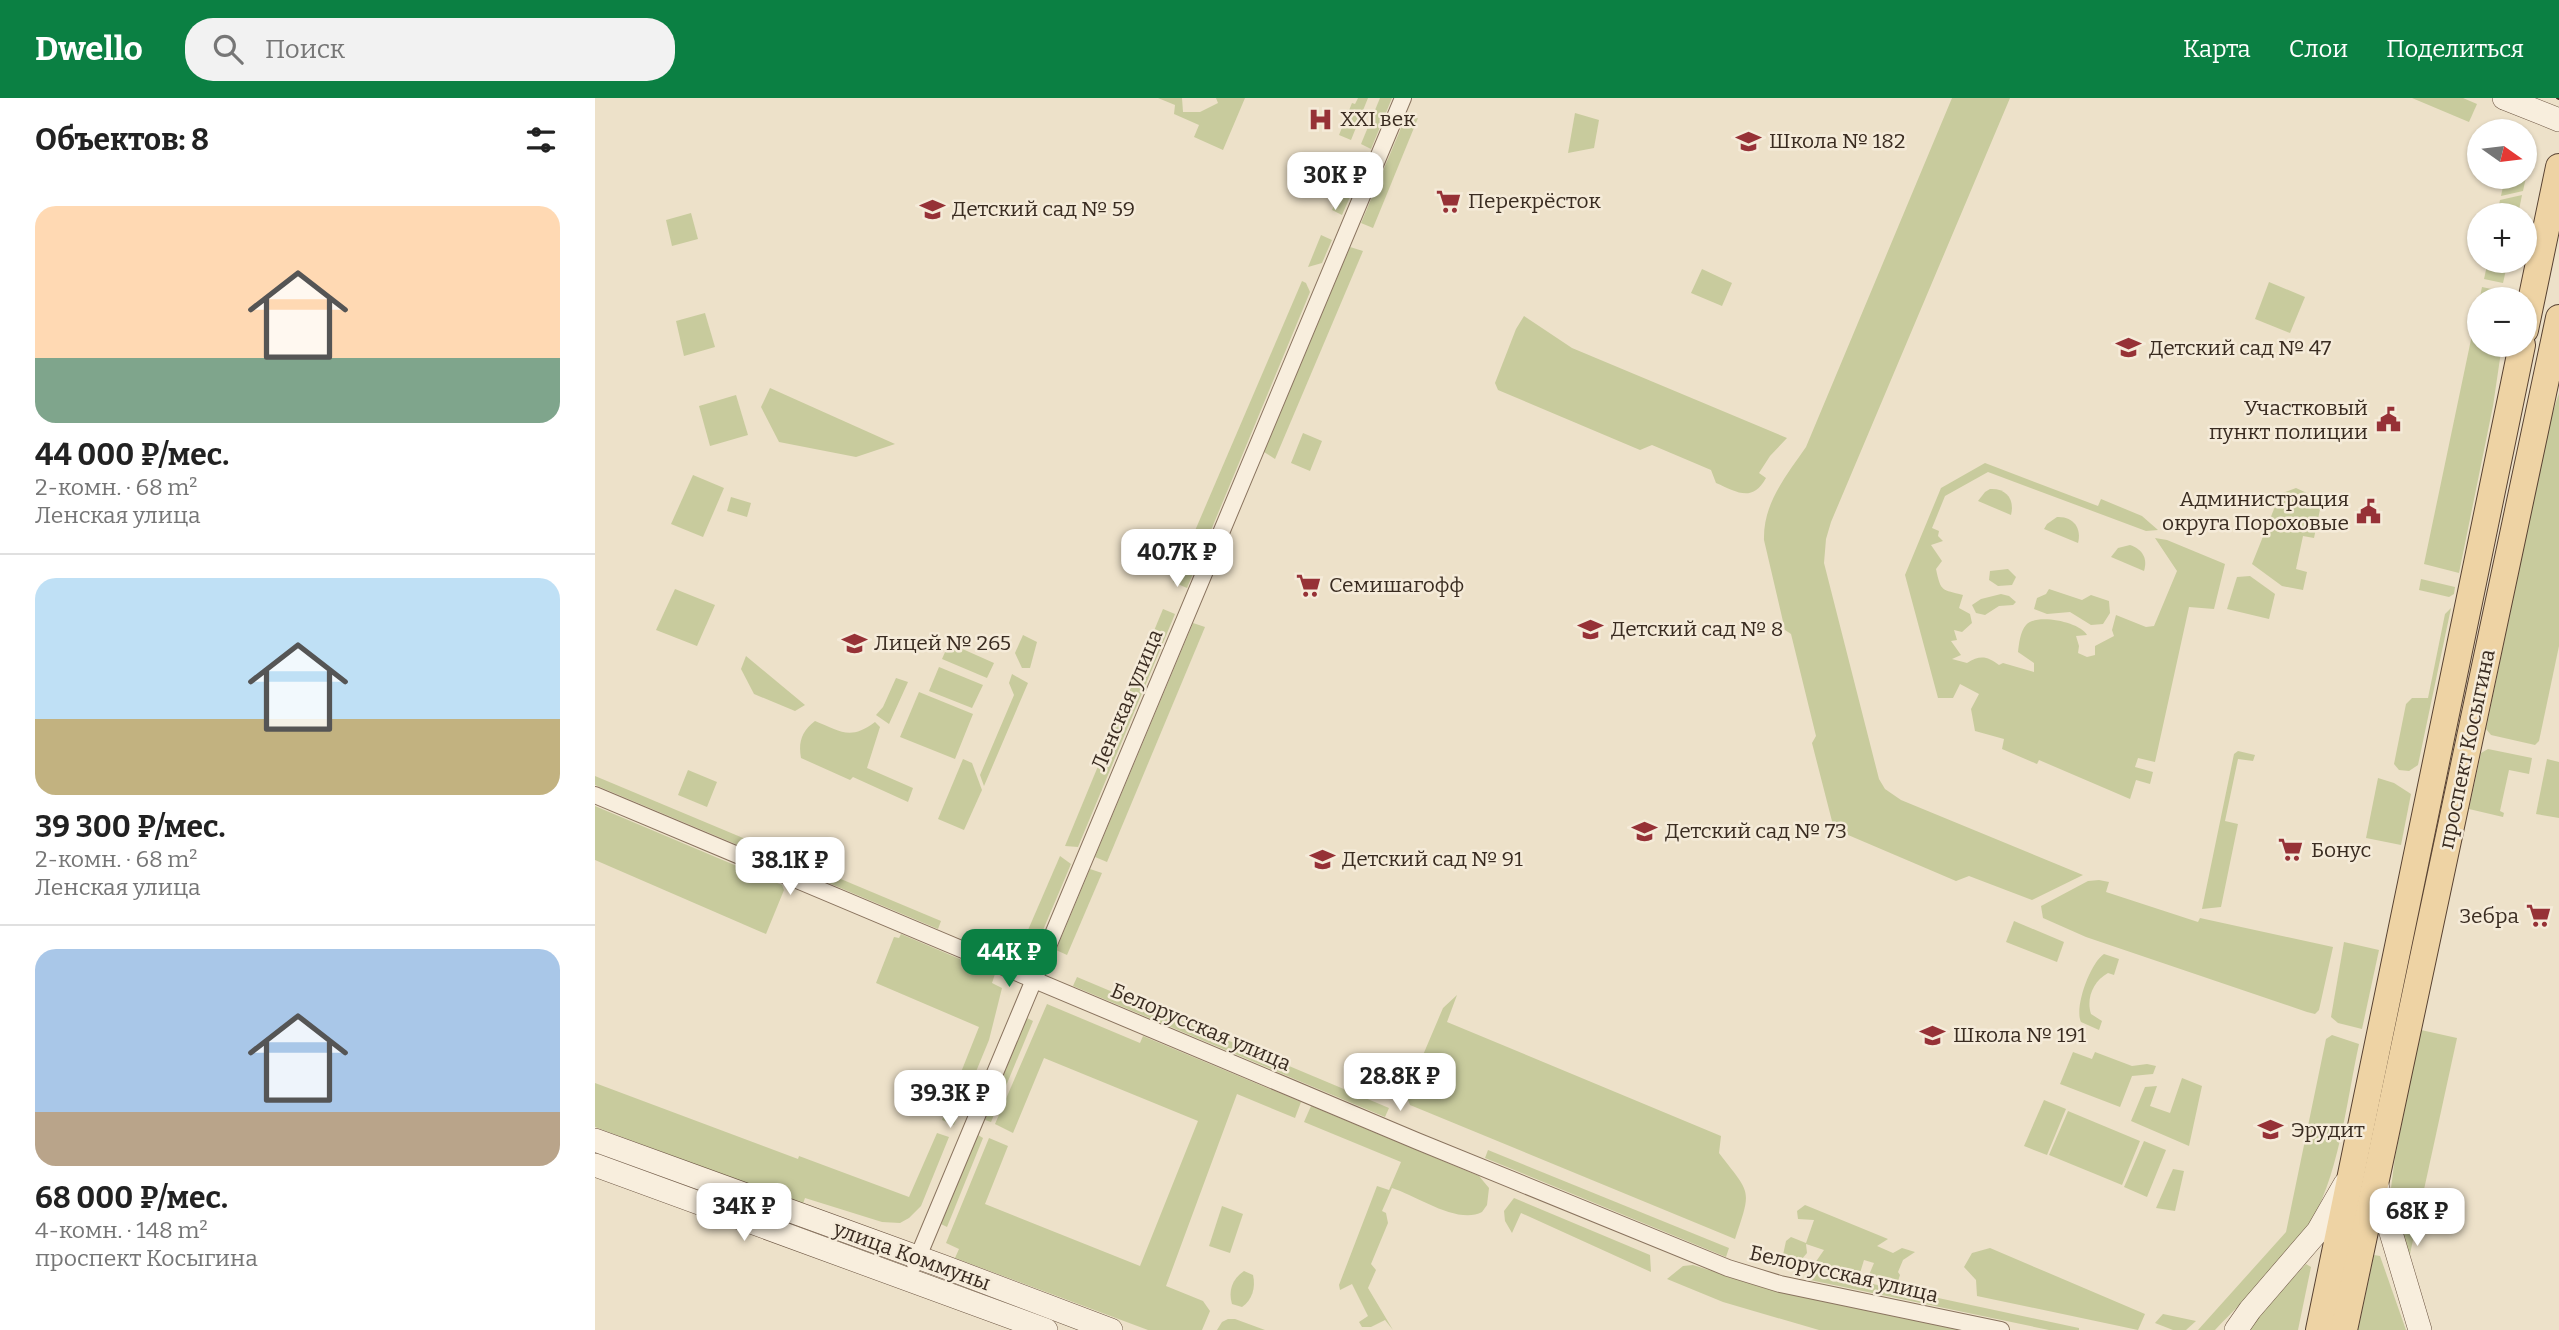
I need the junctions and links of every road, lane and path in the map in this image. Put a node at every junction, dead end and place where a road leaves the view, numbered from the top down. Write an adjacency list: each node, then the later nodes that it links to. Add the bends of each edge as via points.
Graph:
1 (1403, 98): 9 (street, Ленская улица)
2 (2504, 98): 3 (street)
3 (2559, 120)
4 (2559, 167): 5 (main road)
5 (2534, 287)
6 (2559, 318): 12 (main road, проспект Косыгина)
7 (2520, 357): 12 (main road, проспект Косыгина)
8 (595, 795): 9 (street, Белорусская улица)
9 (1033, 979): 13 (street, Ленская улица); 18 (street, Белорусская улица, via 1728,1268 1780,1284)
10 (595, 1140): 13 (street, улица Коммуны)
11 (595, 1165): 14 (street, улица Коммуны)
12 (2363, 1177): 15 (street, проспект Косыгина); 21 (main road, проспект Косыгина); 22 (main road, проспект Косыгина); 23 (street, проспект Косыгина)
13 (917, 1257): 14 (street, Ленская улица); 17 (street, улица Коммуны)
14 (909, 1280): 16 (street, улица Коммуны)
15 (2250, 1310): 19 (street); 20 (street, проспект Косыгина)
16 (1046, 1330)
17 (1111, 1330)
18 (2001, 1330)
19 (2224, 1330)
20 (2236, 1330)
21 (2319, 1330)
22 (2344, 1330)
23 (2420, 1330)

